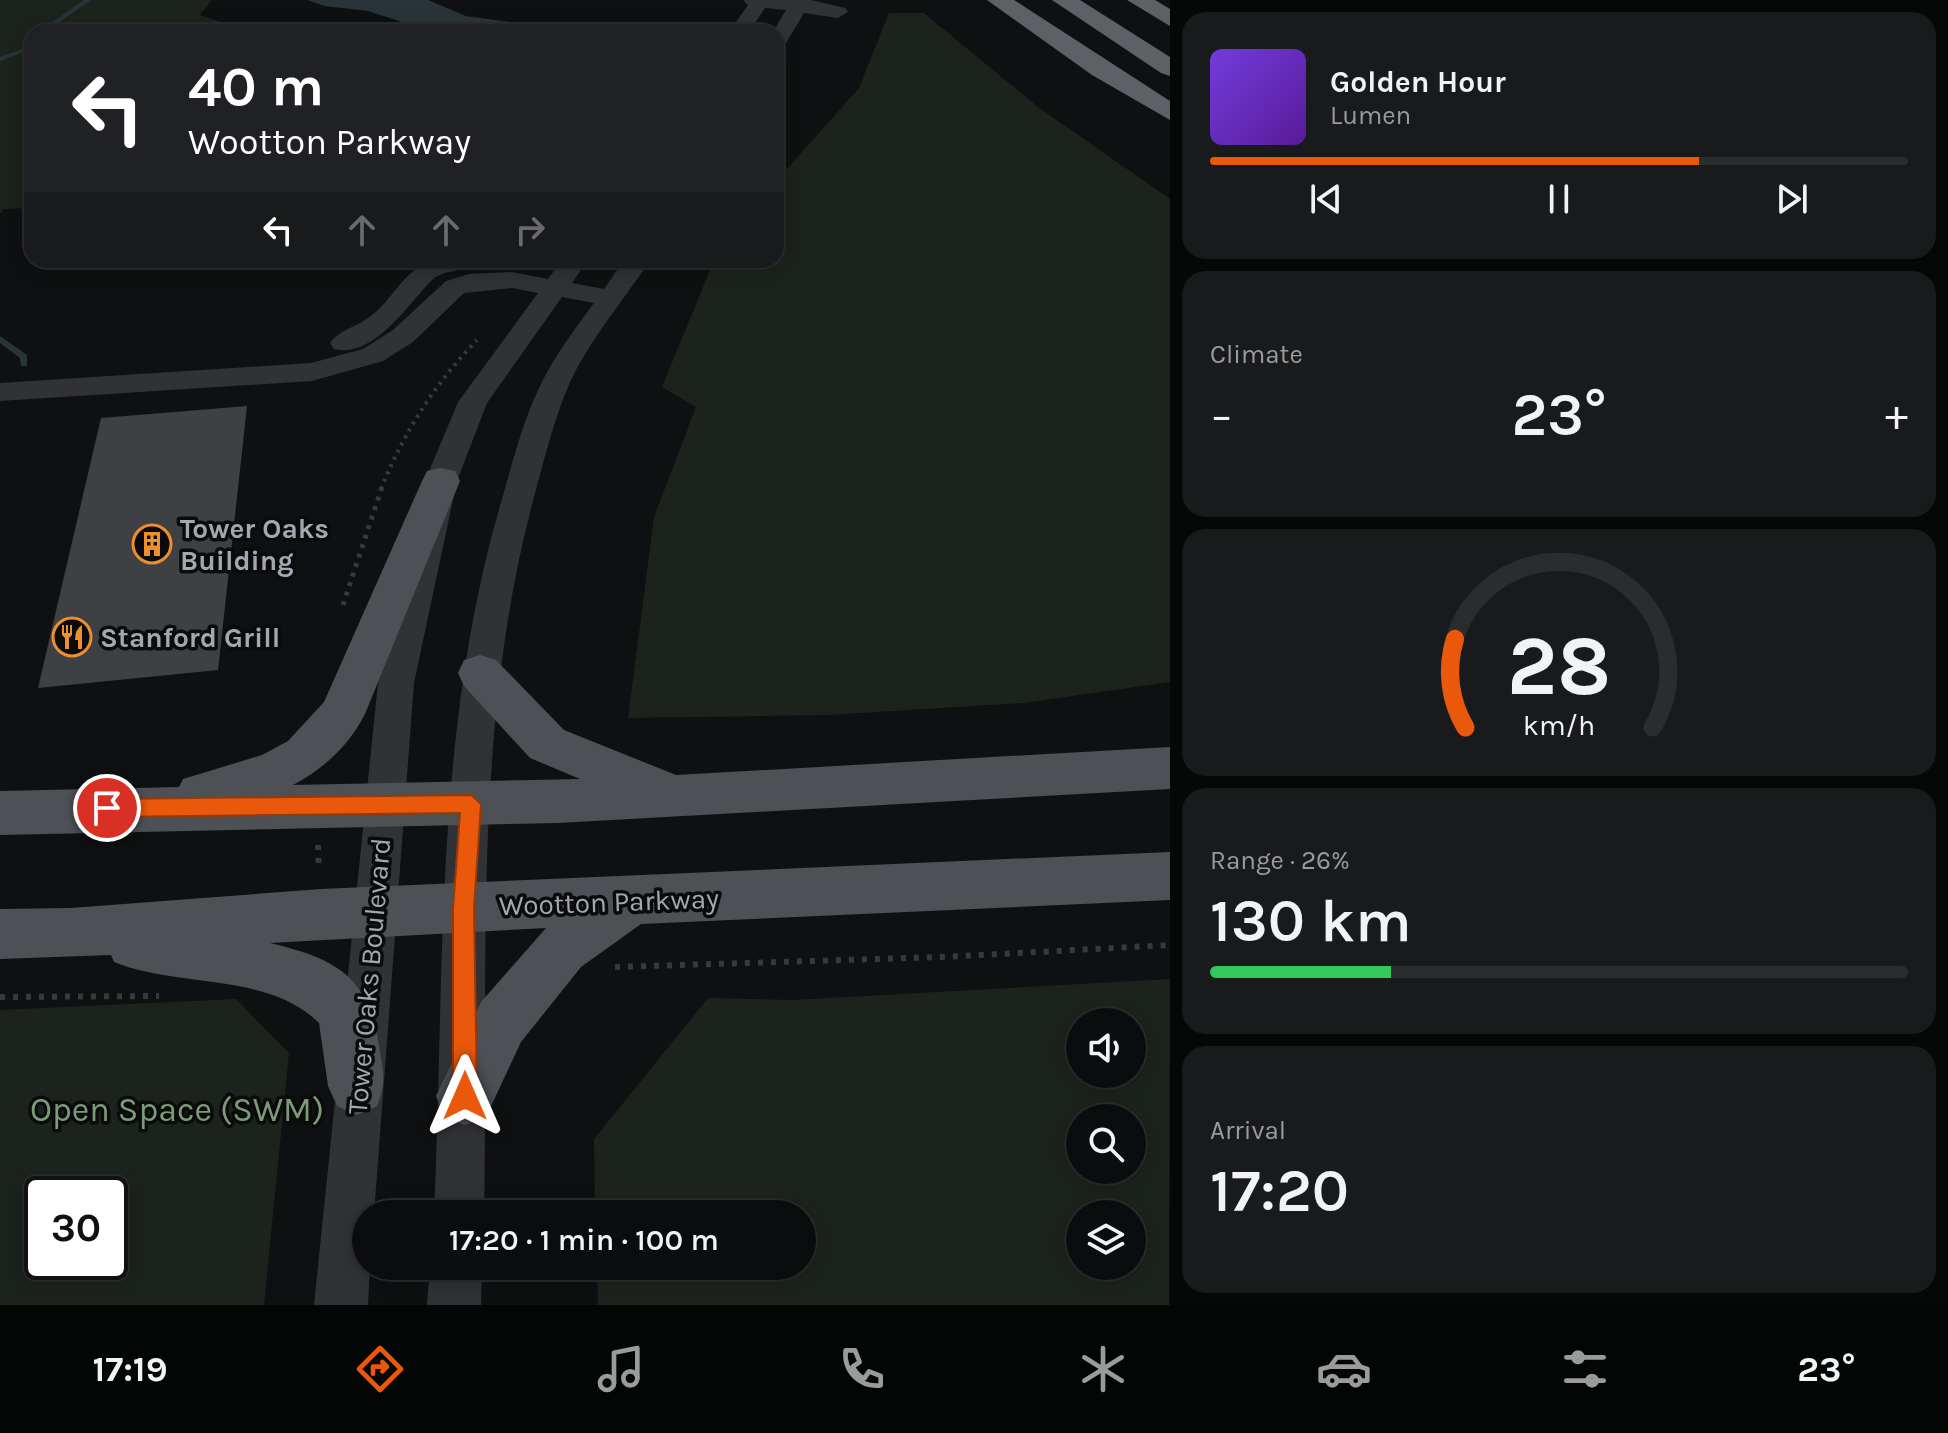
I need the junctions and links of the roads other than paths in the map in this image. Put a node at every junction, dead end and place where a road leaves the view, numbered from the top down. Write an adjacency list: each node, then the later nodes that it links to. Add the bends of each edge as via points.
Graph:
1 (757, 0): 5 (street); 8 (street)
2 (999, 0): 11 (highway)
3 (1064, 0): 10 (highway)
4 (1139, 0): 7 (highway)
5 (801, 3): 6 (street); 9 (street)
6 (838, 12)
7 (1170, 19)
8 (744, 24)
9 (784, 31)
10 (1170, 68)
11 (1170, 112)
12 (420, 268): 18 (street, via 380,323 339,346 251,360 190,359)
13 (569, 268): 15 (street, Tower Oaks Boulevard)
14 (624, 268): 16 (street)
15 (555, 288): 16 (street); 18 (street, via 512,280 469,282 455,287 403,336 373,355 312,372); 20 (street, Tower Oaks Boulevard, via 473,402)
16 (611, 298): 21 (street, via 558,378 507,528)
17 (0, 374): 18 (street)
18 (41, 379): 19 (street)
19 (0, 392)
20 (441, 481): 25 (main road, via 342,714 305,755 274,772); 26 (street, Tower Oaks Boulevard, via 396,683)
21 (480, 673): 23 (main road, via 547,744); 24 (street)
22 (1170, 768): 23 (main road)
23 (677, 797): 24 (main road)
24 (471, 804): 26 (main road); 30 (street)
25 (161, 806): 26 (main road); 27 (main road)
26 (384, 806): 31 (street, Tower Oaks Boulevard)
27 (0, 813)
28 (1170, 876): 29 (main road, Wootton Parkway)
29 (631, 901): 30 (main road, Wootton Parkway); 35 (main road, via 562,949 501,1022)
30 (463, 909): 31 (main road, Wootton Parkway); 35 (street)
31 (378, 914): 32 (main road, Wootton Parkway); 34 (street, Tower Oaks Boulevard)
32 (71, 933): 33 (main road, Wootton Parkway); 34 (main road, via 309,981 342,1008)
33 (0, 934)
34 (357, 1086): 38 (street, Tower Oaks Boulevard)
35 (465, 1096): 36 (street)
36 (460, 1200)
37 (455, 1280): 39 (street)
38 (341, 1305)
39 (454, 1305)

